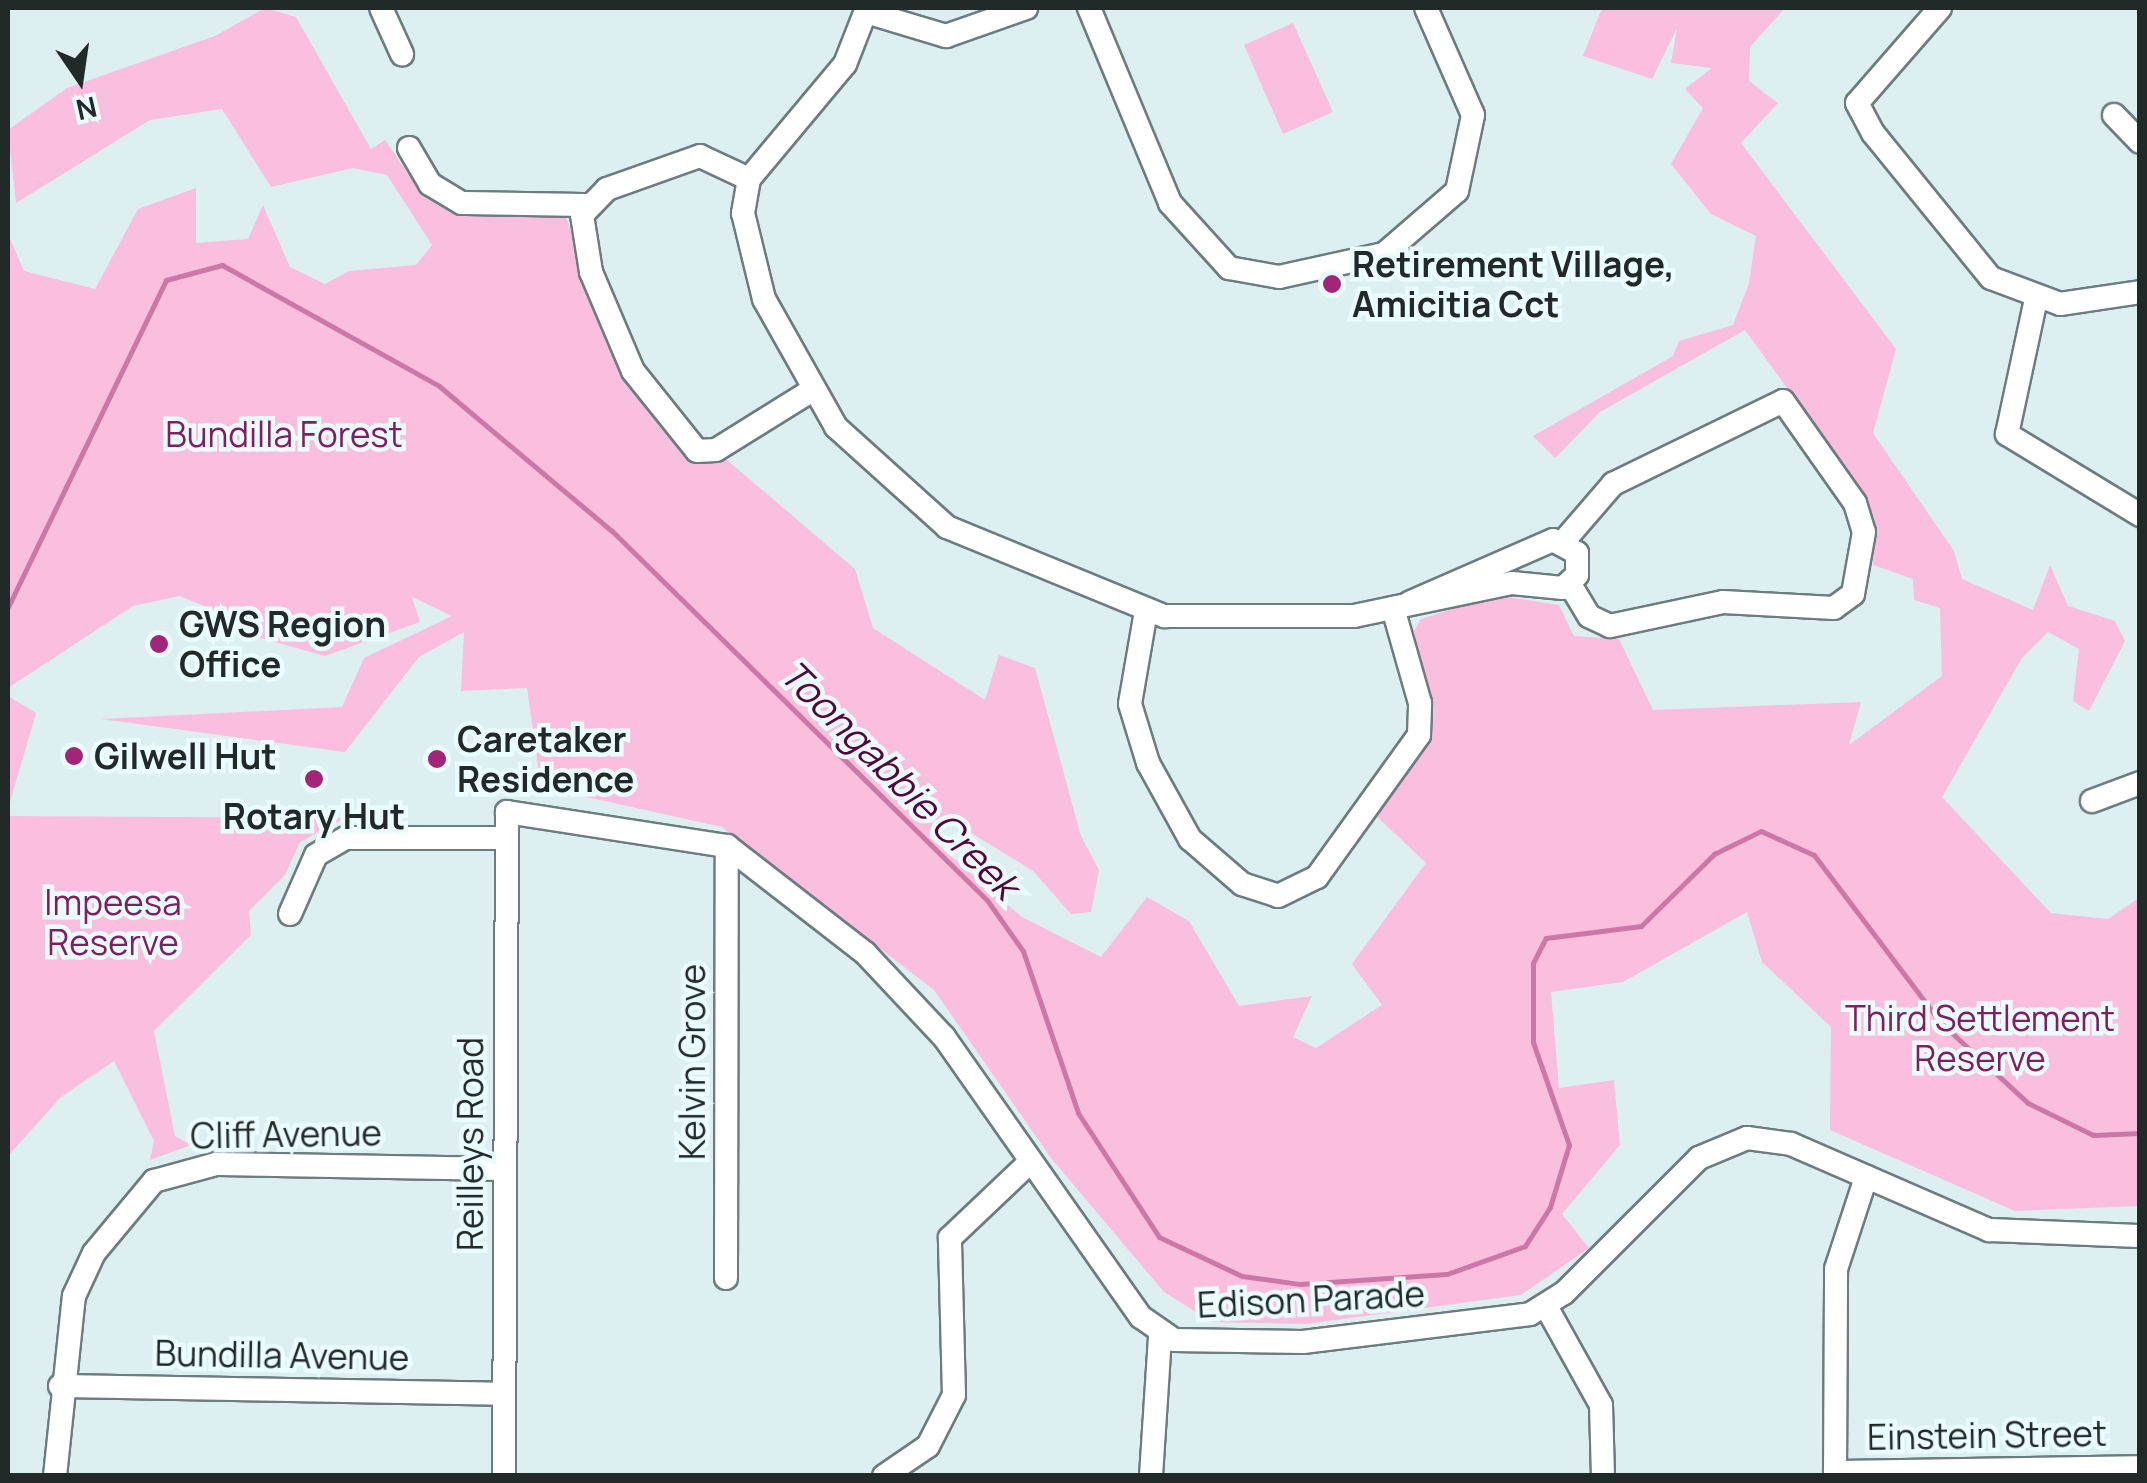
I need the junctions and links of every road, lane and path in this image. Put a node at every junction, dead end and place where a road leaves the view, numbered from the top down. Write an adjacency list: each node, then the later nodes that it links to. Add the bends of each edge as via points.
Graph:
1 (381, 8): 7 (street)
2 (1026, 8): 6 (street, via 946,36)
3 (1089, 8): 4 (street, via 1170,203 1230,268 1278,277 1384,254 1457,191 1473,115)
4 (1426, 8)
5 (1940, 8): 14 (street, via 1857,108 1965,252)
6 (866, 10): 11 (street, via 844,64)
7 (402, 54)
8 (2114, 115): 9 (street)
9 (2140, 142)
10 (409, 148): 12 (street, via 430,184 462,203)
11 (748, 178): 12 (street, via 687,157); 15 (street, via 746,245)
12 (586, 205): 15 (street, via 584,243 610,322 689,447 716,450)
13 (2140, 292): 14 (street, via 2096,304)
14 (2036, 299): 16 (street, via 2007,434)
15 (809, 392): 20 (street, via 868,461 947,527)
16 (2140, 515)
17 (1563, 542): 18 (street, via 1579,565); 18 (street, via 1614,484 1783,401 1807,426 1864,532 1854,594 1834,608 1723,602 1610,626 1589,616); 19 (street)
18 (1570, 584): 19 (street, via 1512,583)
19 (1401, 606): 20 (street, via 1297,618); 20 (street, via 1420,735 1317,878 1278,896 1242,884 1190,839 1148,763 1130,704)
20 (1146, 611)
21 (2140, 783): 22 (street)
22 (2092, 801)
23 (507, 812): 24 (street, Reilleys Road); 25 (street, Edison Parade)
24 (506, 838): 26 (street, via 346,838 316,855); 28 (street, Reilleys Road)
25 (727, 846): 27 (street, Edison Parade, via 865,953 944,1037); 31 (street, Kelvin Grove)
26 (290, 914)
27 (1028, 1164): 33 (street, Edison Parade); 40 (street, via 950,1238 954,1394 928,1446)
28 (505, 1168): 34 (street, Cliff Avenue, via 216,1164 168,1173 132,1200 86,1267 68,1316); 35 (street, Reilleys Road)
29 (1866, 1177): 30 (street, via 1998,1232); 32 (street, via 1780,1140 1716,1147); 37 (street, via 1836,1269)
30 (2140, 1236)
31 (726, 1278)
32 (1547, 1308): 33 (street, Edison Parade, via 1286,1343); 42 (street, via 1601,1405)
33 (1160, 1334): 41 (street)
34 (60, 1386): 35 (street, Bundilla Avenue); 38 (street, Cliff Avenue)
35 (504, 1394): 39 (street, Reilleys Road)
36 (2140, 1467): 37 (street, Einstein Street)
37 (1835, 1474)
38 (55, 1476)
39 (504, 1476)
40 (884, 1476)
41 (1150, 1476)
42 (1604, 1476)

